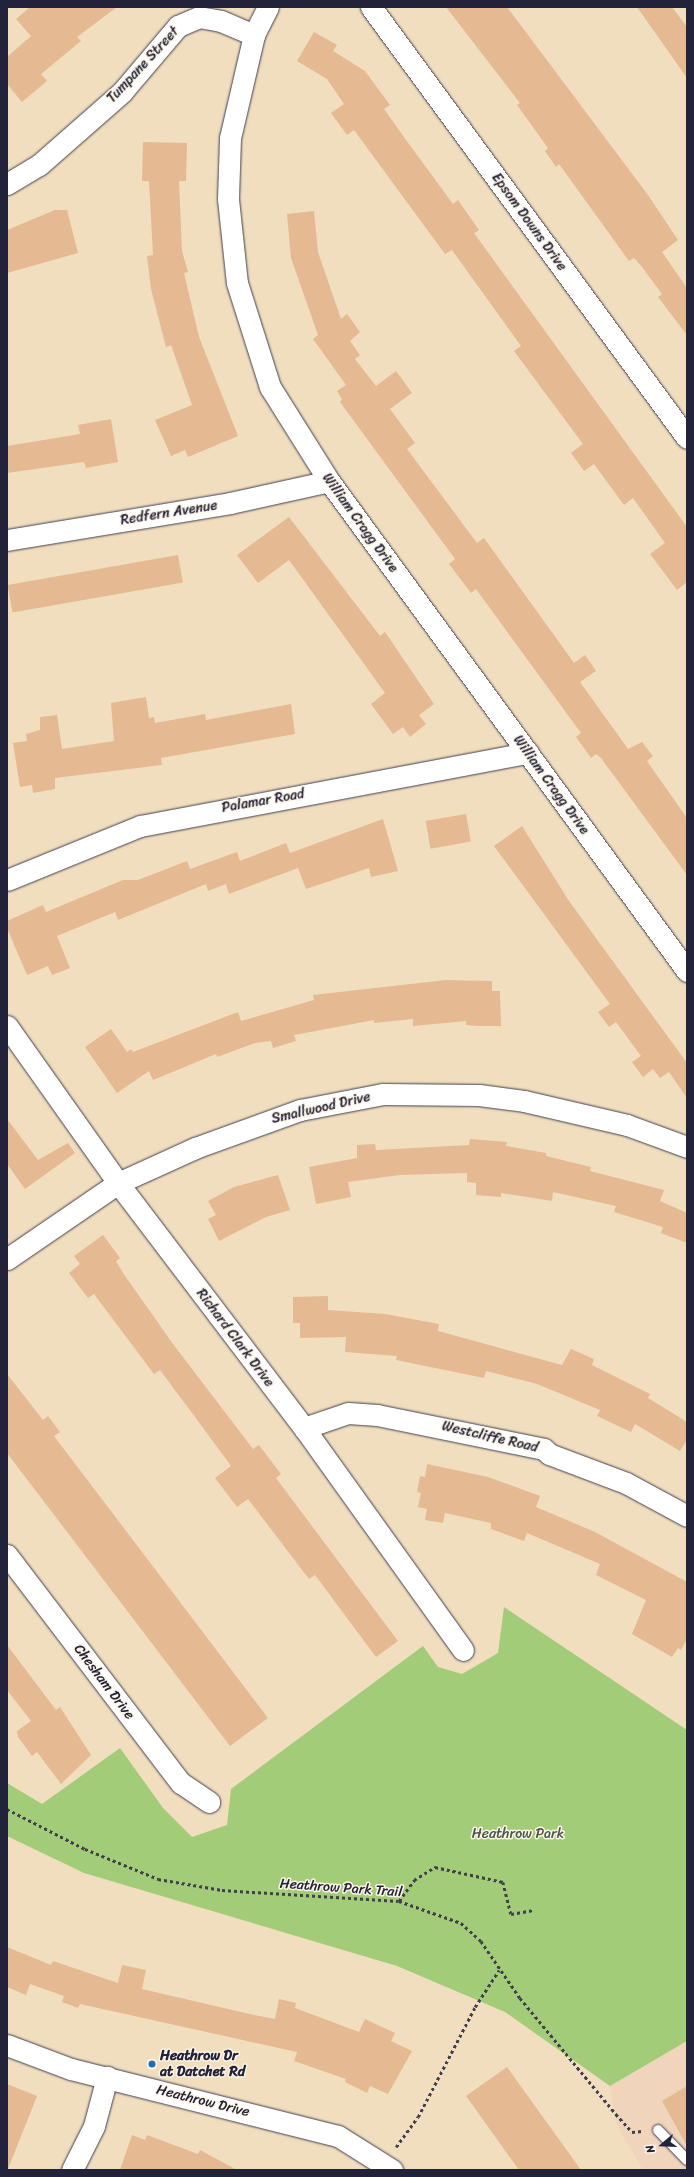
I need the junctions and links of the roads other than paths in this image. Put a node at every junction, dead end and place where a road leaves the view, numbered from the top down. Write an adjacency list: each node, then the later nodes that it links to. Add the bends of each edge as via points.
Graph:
1 (268, 7): 3 (street, William Cragg Drive)
2 (370, 7): 5 (street, Epsom Downs Drive)
3 (254, 35): 4 (street, Tumpane Street, via 221,20 199,17 178,26 122,92 39,164); 6 (street, William Cragg Drive, via 230,138 230,246 237,283 270,387)
4 (7, 184)
5 (687, 438)
6 (329, 481): 7 (street, Redfern Avenue, via 230,503); 8 (street, William Cragg Drive)
7 (7, 540)
8 (528, 753): 9 (street, Palamar Road, via 140,826); 10 (street, William Cragg Drive)
9 (7, 880)
10 (687, 971)
11 (7, 1026): 13 (street, Richard Clark Drive)
12 (687, 1147): 13 (street, Smallwood Drive, via 627,1125 524,1101 479,1095 383,1094 300,1110 226,1134)
13 (118, 1183): 14 (street, Smallwood Drive); 15 (street, Richard Clark Drive)
14 (7, 1259)
15 (304, 1428): 16 (street, Westcliffe Road, via 348,1413 377,1414 544,1449 549,1454 626,1483); 18 (street, Richard Clark Drive)
16 (687, 1516)
17 (7, 1554): 19 (street, Chesham Drive, via 181,1783)
18 (463, 1650)
19 (209, 1802)
20 (7, 2045): 21 (street, Heathrow Drive, via 71,2069)
21 (106, 2077): 24 (street, Heathrow Drive, via 338,2136); 25 (street, via 94,2126)
22 (658, 2130): 23 (lane)
23 (687, 2160)
24 (388, 2167)
25 (72, 2170)

